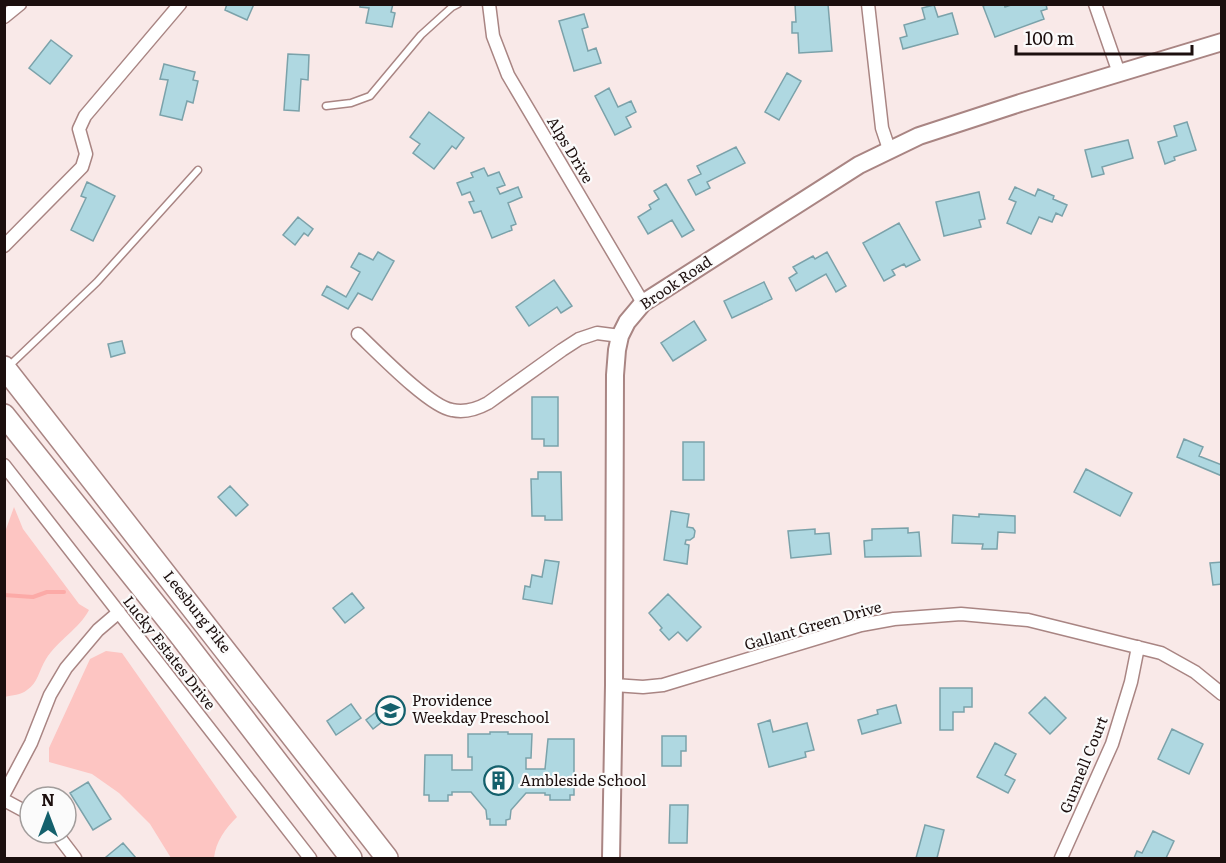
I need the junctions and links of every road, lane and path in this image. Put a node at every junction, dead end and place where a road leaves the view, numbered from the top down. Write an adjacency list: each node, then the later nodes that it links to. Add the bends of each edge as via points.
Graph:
1 (20, 4): 8 (street)
2 (180, 4): 14 (street, via 85,116 79,129 86,154 82,167)
3 (458, 4): 11 (lane, via 421,35 370,96)
4 (484, 4): 7 (lane)
5 (868, 4): 12 (street, via 882,128)
6 (1095, 4): 10 (street)
7 (489, 5): 15 (street, Alps Drive, via 494,36 508,75)
8 (4, 17)
9 (1221, 42): 10 (street, Brook Road)
10 (1119, 73): 12 (street, Brook Road)
11 (326, 106)
12 (889, 149): 15 (street, Brook Road)
13 (198, 170): 18 (lane, via 97,282)
14 (4, 246)
15 (643, 303): 17 (street, Brook Road)
16 (358, 334): 17 (street, via 430,400 463,411 488,403 579,339 597,333)
17 (620, 336): 23 (street, Brook Road, via 615,375)
18 (5, 374): 32 (highway, Leesburg Pike, via 43,437 75,456)
19 (4, 415): 31 (highway, Leesburg Pike)
20 (4, 465): 21 (street, Lucky Estates Drive)
21 (119, 612): 25 (street, via 66,668); 30 (street, Lucky Estates Drive)
22 (1138, 647): 23 (street, Gallant Green Drive, via 1028,620 930,615 861,625 663,685); 24 (street, Gallant Green Drive, via 1178,661); 34 (street, Gunnell Court, via 1112,744)
23 (614, 685): 33 (street, Brook Road)
24 (1221, 694)
25 (4, 794)
26 (4, 800): 27 (street)
27 (18, 808)
28 (65, 845): 29 (street)
29 (75, 858)
30 (310, 858)
31 (351, 858)
32 (387, 858)
33 (611, 858)
34 (1061, 858)

